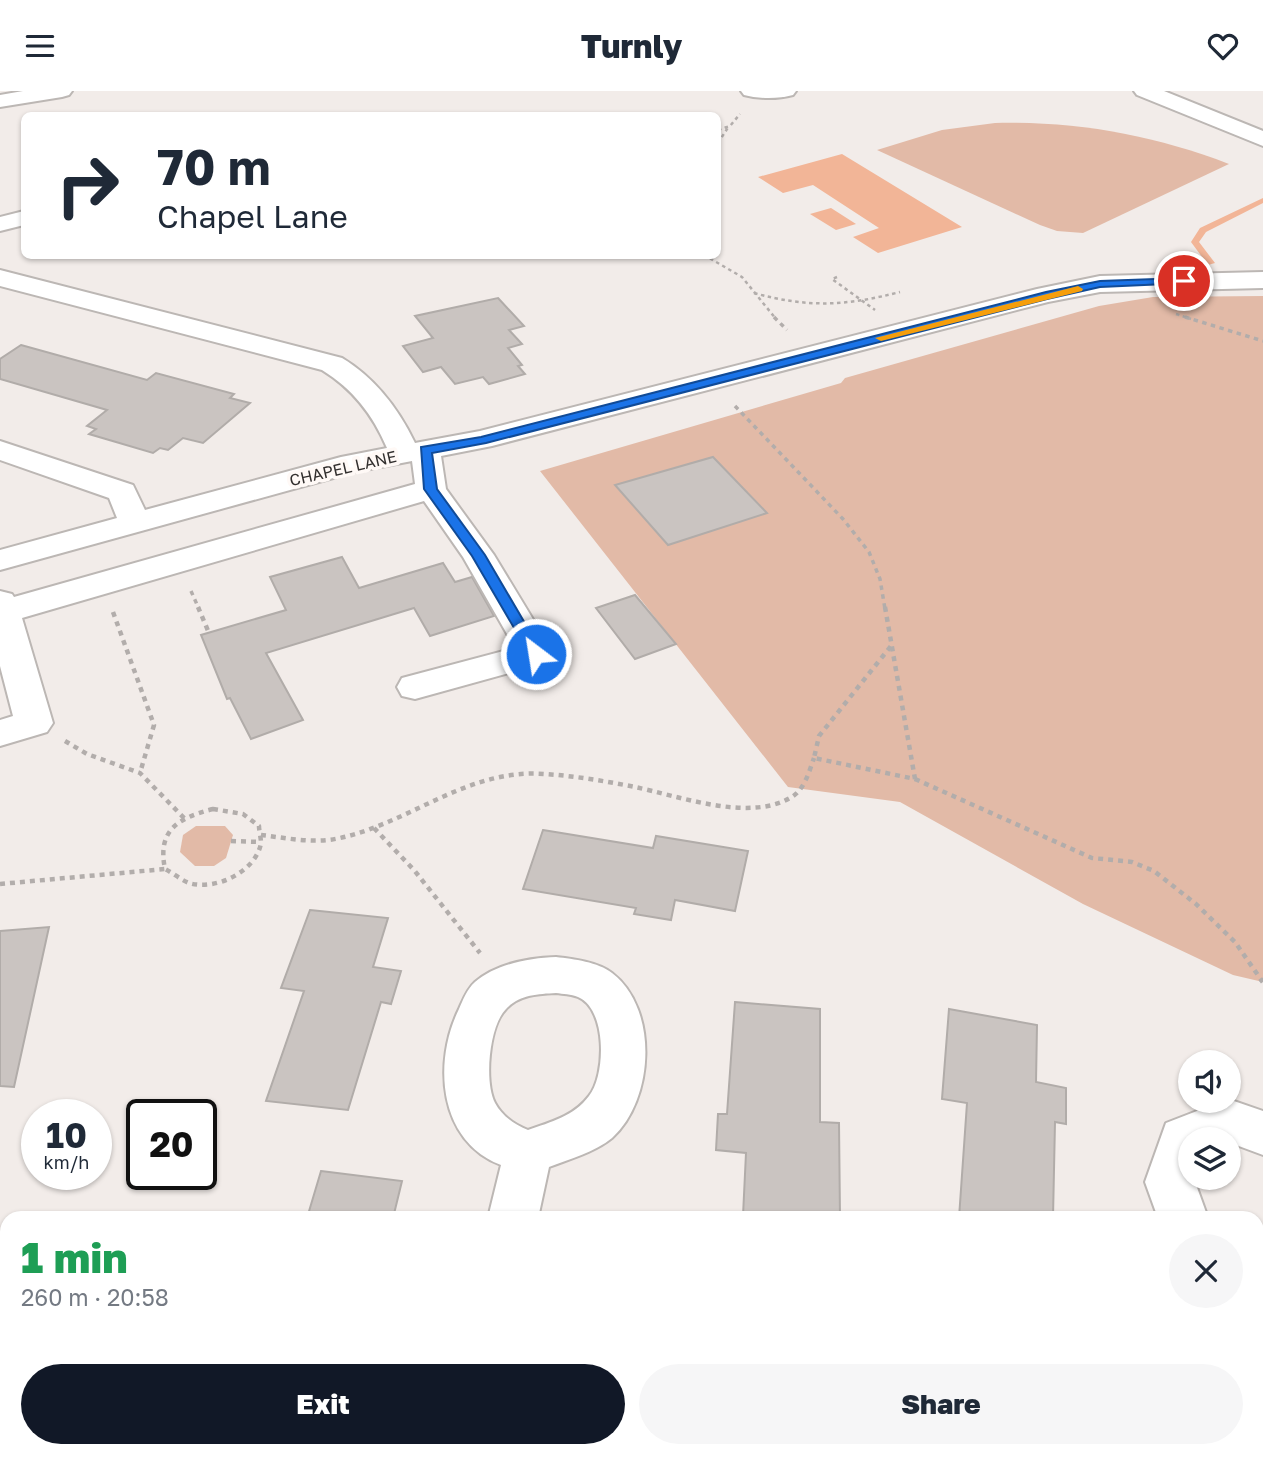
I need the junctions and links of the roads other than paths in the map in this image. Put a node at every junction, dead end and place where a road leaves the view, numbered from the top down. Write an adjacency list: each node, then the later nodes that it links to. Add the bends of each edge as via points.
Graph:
1 (62, 91): 5 (street)
2 (751, 91): 3 (street)
3 (786, 91)
4 (1144, 91): 6 (street)
5 (0, 101)
6 (1263, 139)
7 (21, 219): 8 (street)
8 (0, 224)
9 (0, 278): 12 (street, via 331,364 362,384)
10 (1263, 280): 12 (street, CHAPEL LANE, via 1100,284 481,440)
11 (0, 450): 14 (street, via 122,492)
12 (415, 452): 13 (street); 14 (street, CHAPEL LANE, via 352,463)
13 (431, 489): 16 (street, via 103,583); 17 (street, via 478,555 536,654)
14 (135, 523): 15 (street, CHAPEL LANE)
15 (0, 560)
16 (1, 607): 18 (street, via 34,723)
17 (415, 687)
18 (0, 733)
19 (1263, 1133): 22 (street, via 1228,1120 1183,1138 1170,1182)
20 (527, 1152): 20 (street, via 579,1133 597,1121 611,1103 625,1048 614,1003 597,985 556,975 530,977 489,996 477,1018 467,1047 465,1076 471,1104 480,1122 499,1140); 21 (street)
21 (514, 1211)
22 (1180, 1211)

